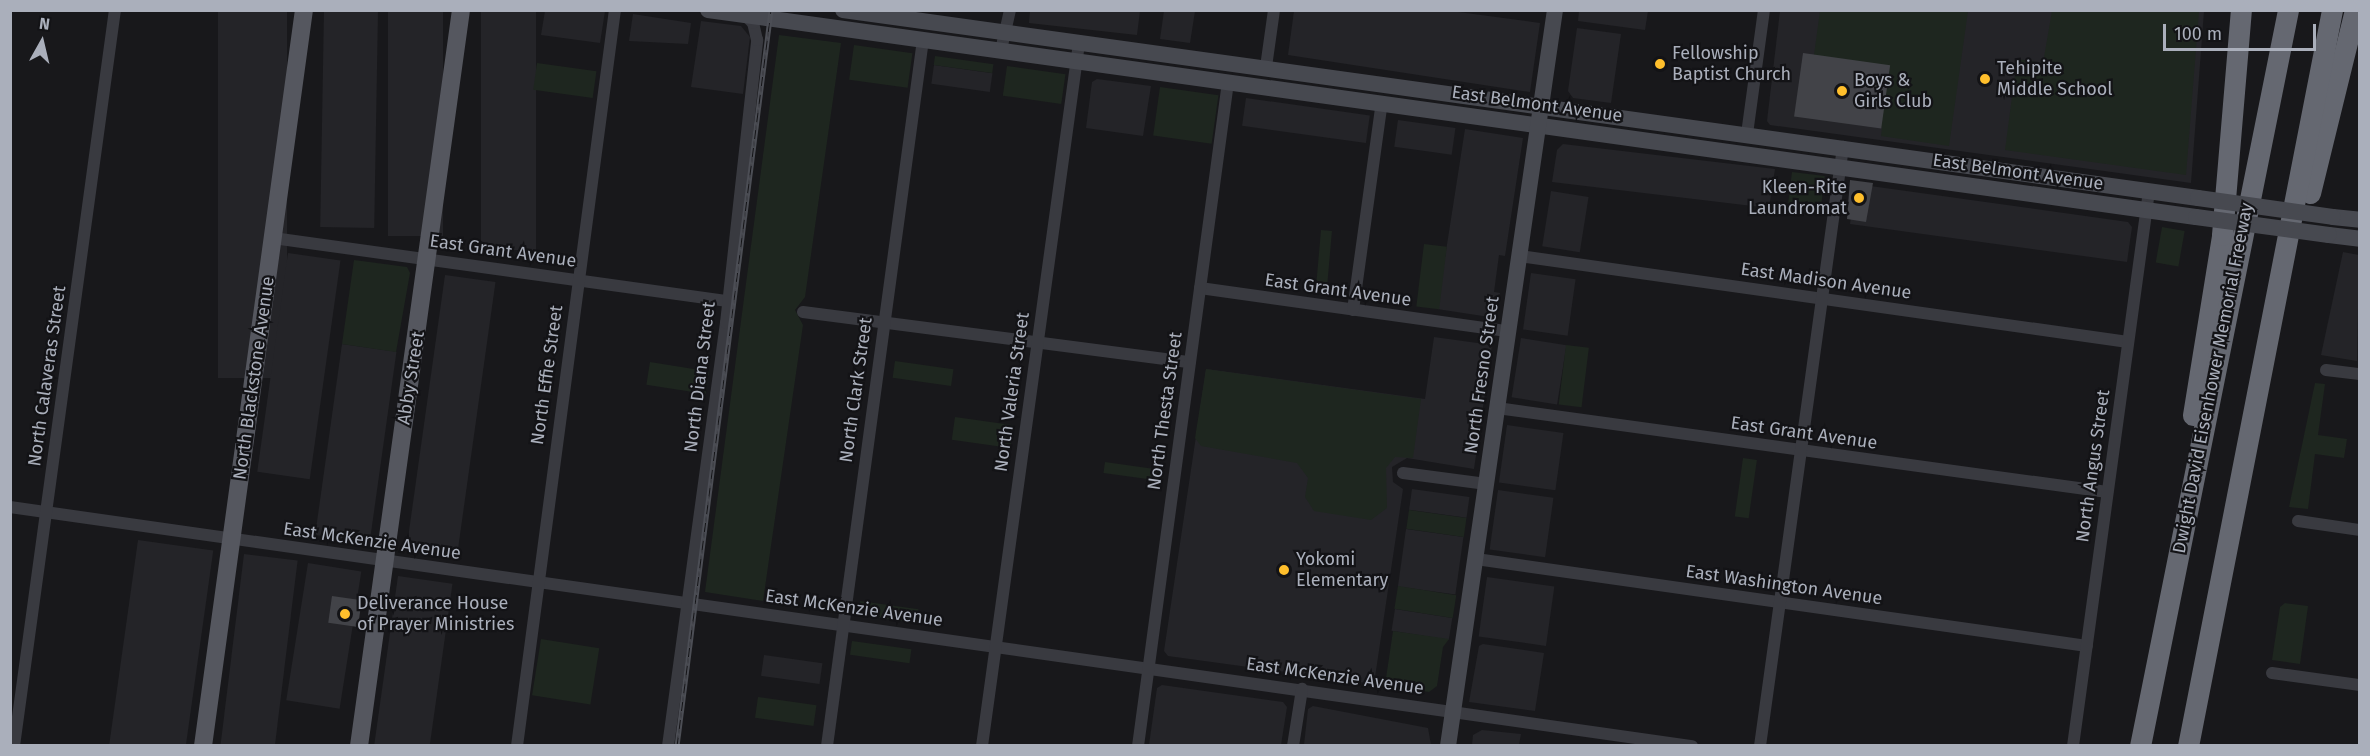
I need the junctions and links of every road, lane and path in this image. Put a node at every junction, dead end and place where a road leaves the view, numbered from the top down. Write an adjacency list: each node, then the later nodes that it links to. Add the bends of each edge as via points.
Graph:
1 (115, 10): 58 (street, North Calaveras Street)
2 (304, 10): 34 (main road, North Blackstone Avenue)
3 (461, 10): 37 (main road, Abby Street)
4 (615, 10): 38 (street, North Effie Street)
5 (708, 10): 16 (main road, East Belmont Avenue)
6 (843, 10): 17 (main road, East Belmont Avenue)
7 (1010, 10): 17 (street)
8 (1274, 10): 22 (street)
9 (1555, 10): 26 (main road, North Fresno Street)
10 (1764, 10): 28 (street)
11 (2234, 10): 23 (highway)
12 (2241, 10): 23 (highway)
13 (2288, 10): 62 (highway, Dwight David Eisenhower Memorial Freeway)
14 (2332, 10): 52 (highway)
15 (2355, 10): 52 (highway)
16 (745, 15): 18 (main road, East Belmont Avenue); 41 (street, North Diana Street, via 753,23 757,40)
17 (1006, 33): 19 (main road, East Belmont Avenue); 20 (street)
18 (923, 40): 20 (main road, East Belmont Avenue); 44 (street, North Clark Street)
19 (1079, 43): 21 (street, North Valeria Street); 22 (main road, East Belmont Avenue)
20 (1001, 50): 21 (main road, East Belmont Avenue)
21 (1076, 61): 24 (main road, East Belmont Avenue); 46 (street, North Valeria Street)
22 (1266, 67): 26 (main road, East Belmont Avenue)
23 (2235, 76): 62 (highway, via 2224,212 2195,388)
24 (1228, 82): 25 (main road, East Belmont Avenue); 39 (street, North Thesta Street)
25 (1382, 102): 27 (main road, East Belmont Avenue); 42 (street)
26 (1541, 105): 27 (main road, North Fresno Street); 28 (main road, East Belmont Avenue)
27 (1539, 123): 30 (main road, East Belmont Avenue); 36 (main road, North Fresno Street)
28 (1747, 134): 29 (main road, East Belmont Avenue)
29 (1843, 147): 30 (street); 31 (main road, East Belmont Avenue)
30 (1841, 166): 32 (main road, East Belmont Avenue); 40 (street)
31 (2149, 191): 32 (street, North Angus Street); 33 (main road, East Belmont Avenue, bridge)
32 (2146, 210): 35 (main road, East Belmont Avenue, bridge); 47 (street, North Angus Street)
33 (2360, 220)
34 (273, 238): 37 (street, East Grant Avenue); 61 (main road, North Blackstone Avenue)
35 (2360, 239)
36 (1520, 256): 40 (street, East Madison Avenue); 45 (main road, North Fresno Street)
37 (428, 259): 38 (street, East Grant Avenue); 64 (main road, Abby Street)
38 (578, 280): 41 (street, East Grant Avenue); 65 (street, North Effie Street)
39 (1200, 288): 42 (street, East Grant Avenue); 48 (street, North Thesta Street)
40 (1823, 299): 47 (street, East Madison Avenue); 53 (street)
41 (728, 301): 67 (street, North Diana Street)
42 (1353, 310): 45 (street, East Grant Avenue)
43 (803, 312): 44 (street)
44 (884, 321): 46 (street); 68 (street, North Clark Street)
45 (1507, 332): 51 (main road, North Fresno Street)
46 (1036, 340): 48 (street); 69 (street, North Valeria Street)
47 (2128, 342): 56 (street, North Angus Street)
48 (1190, 362): 71 (street, North Thesta Street)
49 (2326, 370): 50 (street)
50 (2360, 374)
51 (1497, 408): 53 (street, East Grant Avenue); 55 (main road, North Fresno Street)
52 (2249, 436): 91 (highway)
53 (1801, 451): 56 (street, East Grant Avenue); 66 (street)
54 (1403, 473): 55 (street)
55 (1486, 484): 63 (main road, North Fresno Street)
56 (2108, 492): 70 (street, North Angus Street)
57 (10, 507): 58 (street, East McKenzie Avenue)
58 (47, 512): 61 (street, East McKenzie Avenue); 77 (street, North Calaveras Street)
59 (2298, 521): 60 (street)
60 (2360, 530)
61 (232, 539): 64 (street, East McKenzie Avenue); 78 (main road, North Blackstone Avenue)
62 (2180, 543): 90 (highway, Dwight David Eisenhower Memorial Freeway)
63 (1476, 559): 66 (street, East Washington Avenue); 75 (main road, North Fresno Street)
64 (384, 561): 65 (street, East McKenzie Avenue); 79 (main road, Abby Street)
65 (538, 582): 67 (street, East McKenzie Avenue); 80 (street, North Effie Street)
66 (1780, 602): 70 (street, East Washington Avenue); 88 (street)
67 (688, 603): 68 (street, East McKenzie Avenue); 81 (street, North Diana Street)
68 (842, 625): 69 (street, East McKenzie Avenue); 82 (street, North Clark Street)
69 (996, 646): 71 (street, East McKenzie Avenue); 83 (street, North Valeria Street)
70 (2086, 646): 89 (street, North Angus Street)
71 (1148, 667): 74 (street, East McKenzie Avenue); 84 (street, North Thesta Street)
72 (2272, 673): 73 (street)
73 (2360, 685)
74 (1302, 689): 75 (street, East McKenzie Avenue); 85 (street)
75 (1453, 712): 76 (street, East McKenzie Avenue); 86 (main road, North Fresno Street)
76 (1606, 740): 87 (street, East McKenzie Avenue)
77 (14, 746)
78 (203, 746)
79 (359, 746)
80 (517, 746)
81 (668, 746)
82 (827, 746)
83 (982, 746)
84 (1138, 746)
85 (1293, 746)
86 (1448, 746)
87 (1692, 746)
88 (1760, 746)
89 (2073, 746)
90 (2138, 746)
91 (2191, 746)

